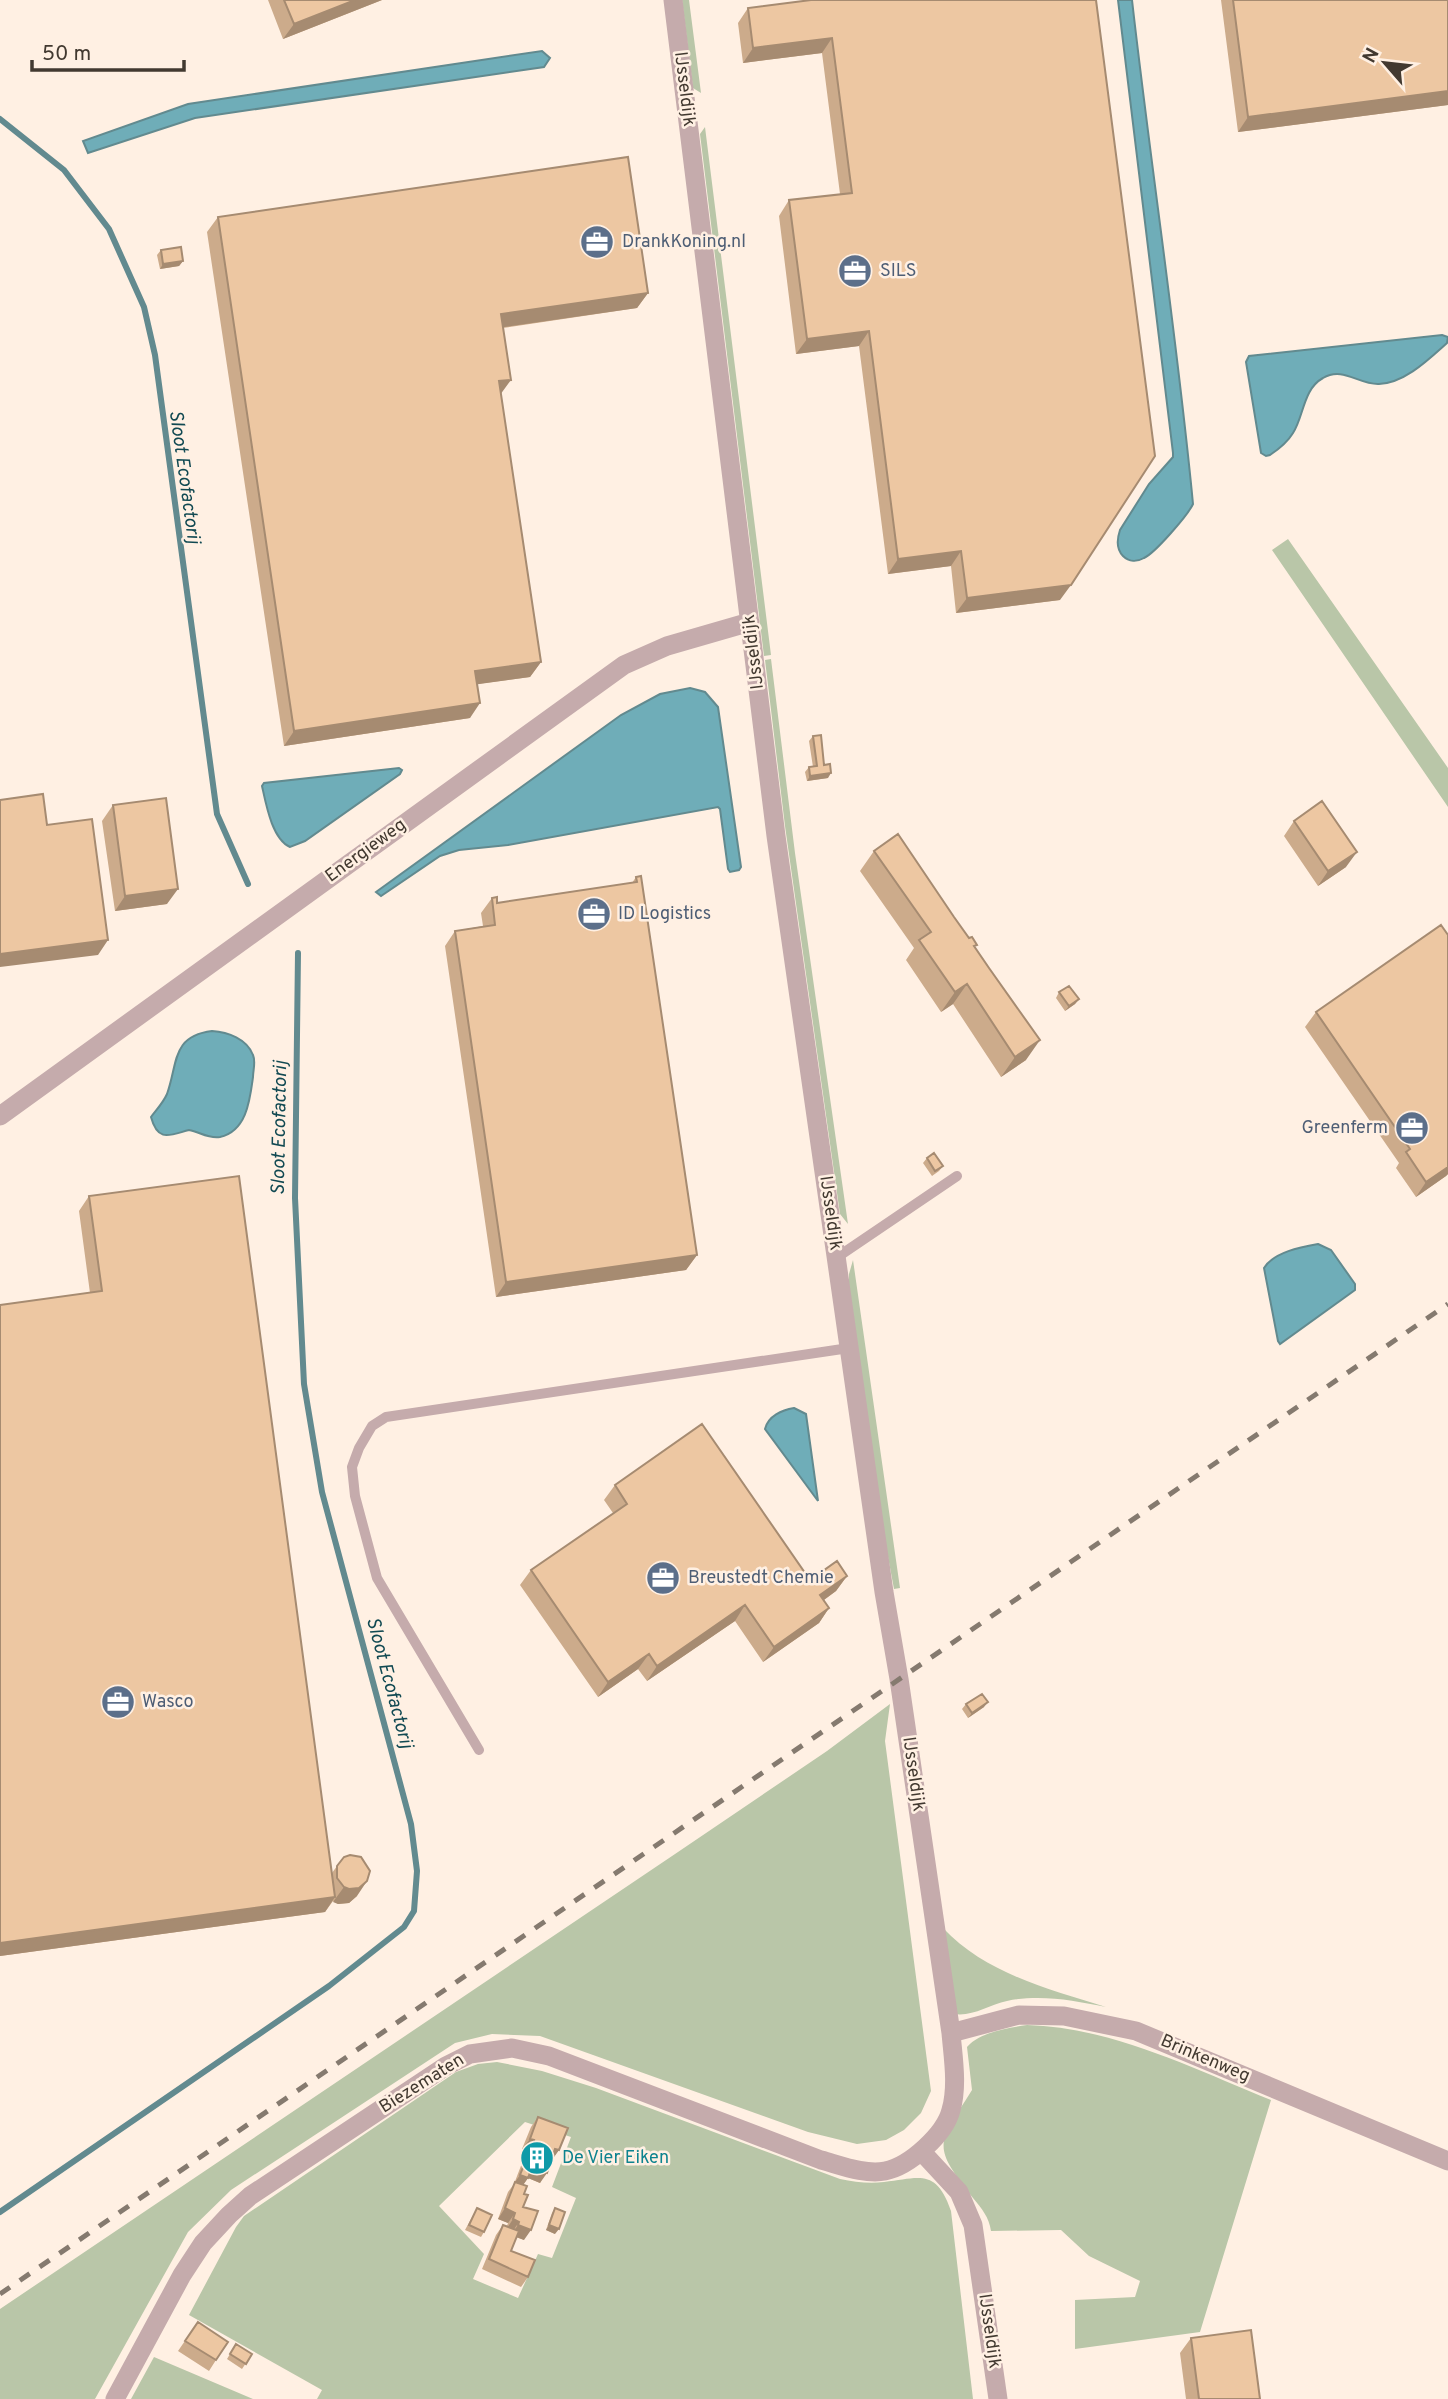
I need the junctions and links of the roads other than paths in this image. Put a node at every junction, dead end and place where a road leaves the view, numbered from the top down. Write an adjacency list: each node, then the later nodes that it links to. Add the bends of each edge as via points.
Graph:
1 (673, 0): 2 (street, IJsseldijk)
2 (750, 622): 3 (street, Energieweg, via 624,664); 5 (street, IJsseldijk)
3 (0, 1116)
4 (957, 1176): 5 (lane)
5 (836, 1258): 6 (street, IJsseldijk)
6 (849, 1349): 7 (lane, via 386,1417 372,1426 352,1467 377,1578); 8 (street, IJsseldijk)
7 (479, 1750)
8 (951, 2033): 9 (street, IJsseldijk, via 951,2110 943,2128); 10 (street, Brinkenweg, via 1019,2015 1064,2016 1136,2031)
9 (922, 2152): 11 (street, Biezematen, via 886,2171 858,2170 550,2056 512,2048 470,2054 262,2188 229,2215 182,2275); 12 (street, IJsseldijk, via 959,2192 973,2225)
10 (1448, 2161)
11 (115, 2399)
12 (998, 2399)

